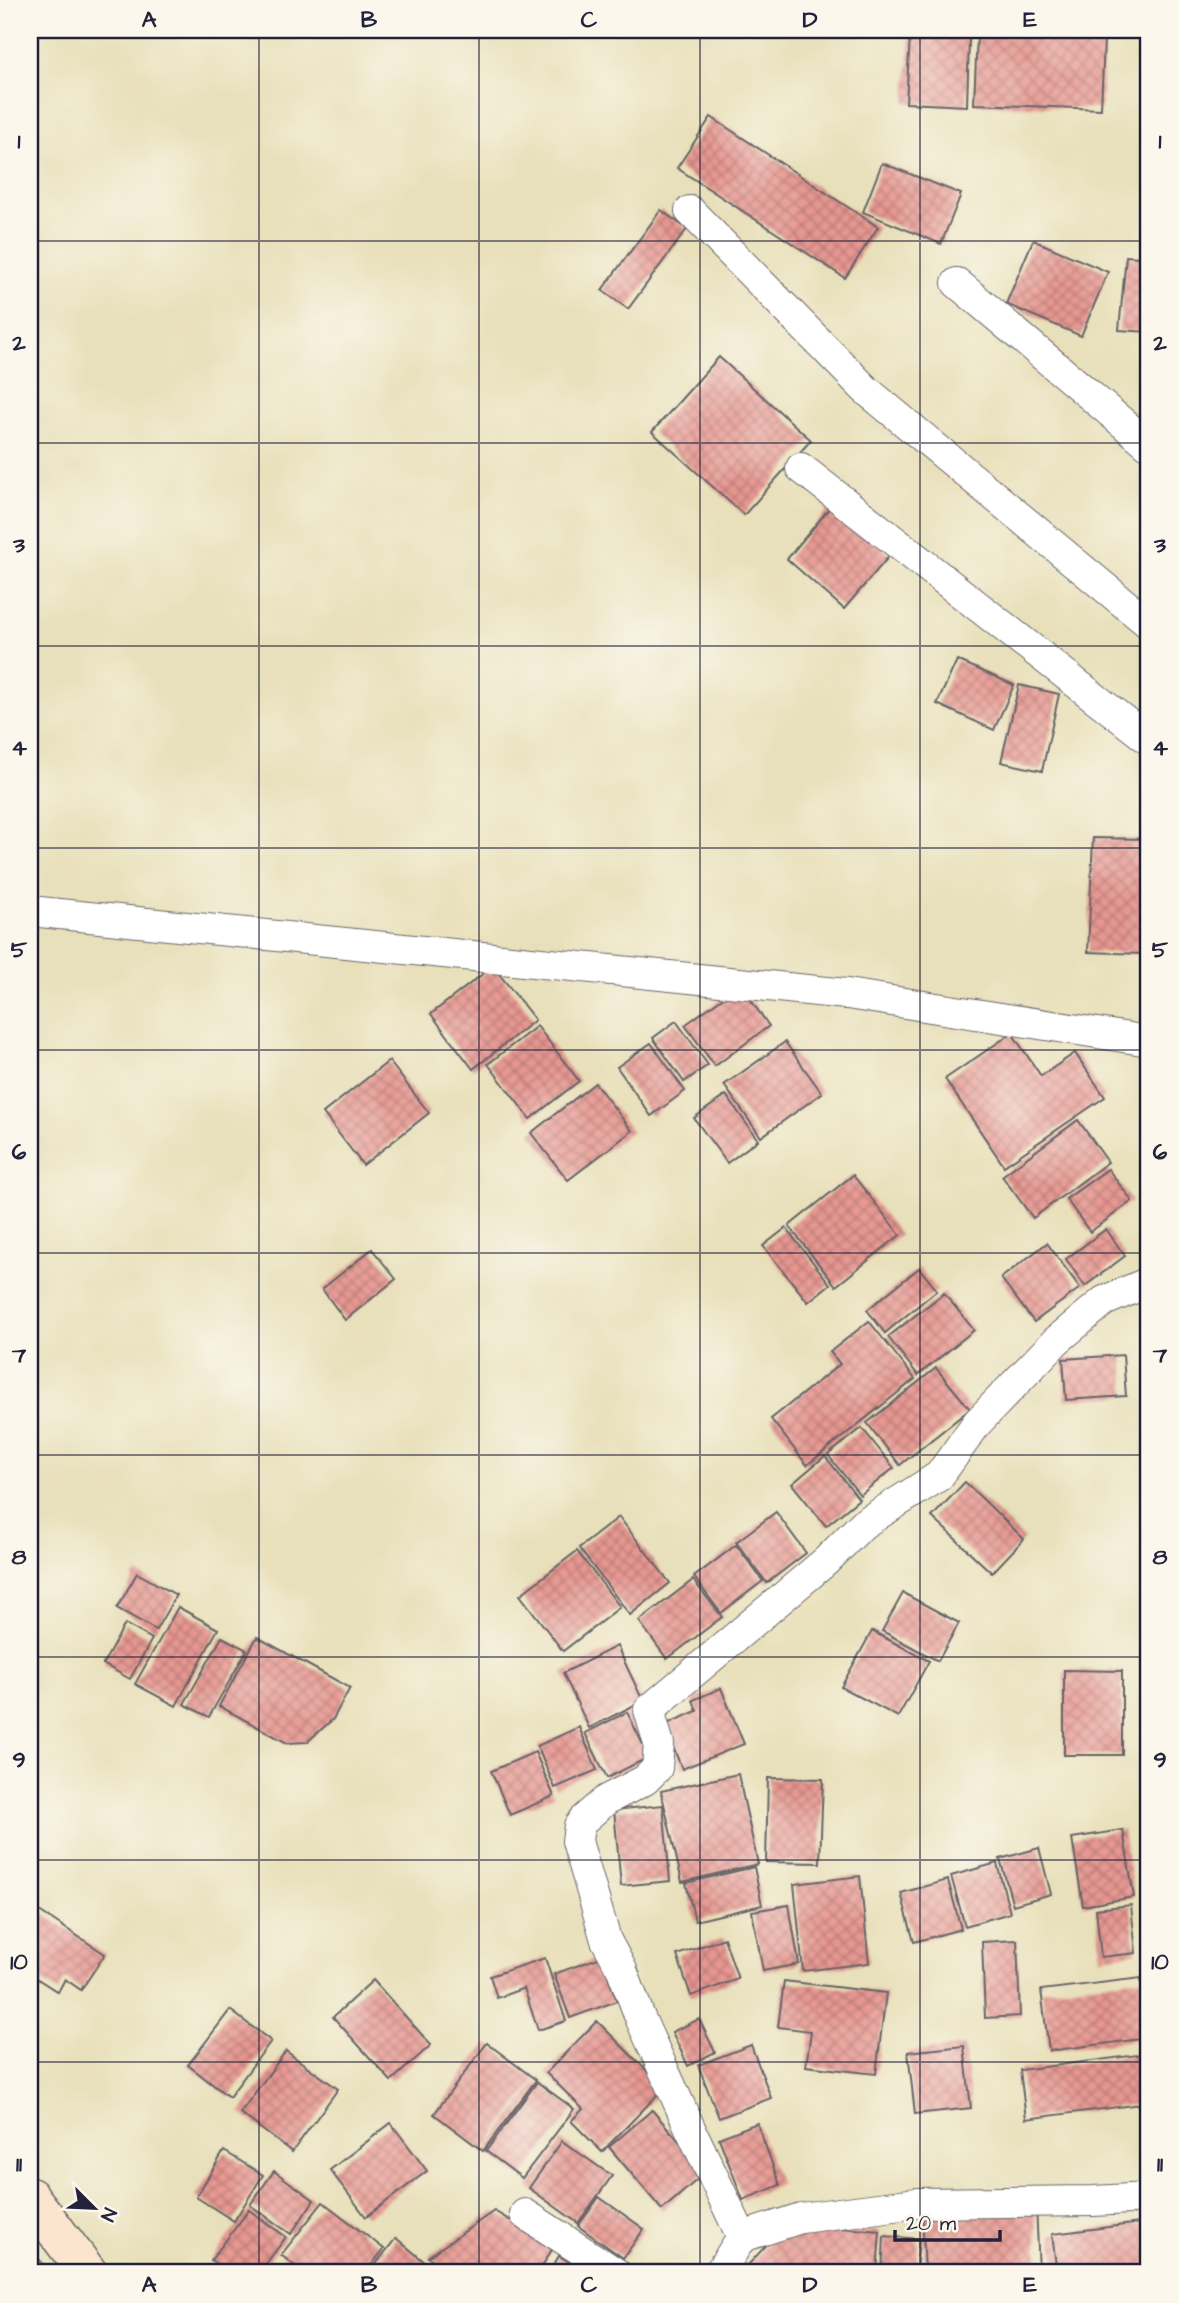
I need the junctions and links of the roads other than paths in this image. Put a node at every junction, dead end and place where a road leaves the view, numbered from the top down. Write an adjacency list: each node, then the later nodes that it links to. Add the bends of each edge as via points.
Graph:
1 (690, 211): 5 (street, via 866,390)
2 (957, 283): 3 (street)
3 (1149, 445)
4 (801, 468): 6 (street)
5 (1149, 624)
6 (1149, 740)
7 (30, 911): 8 (street, via 847,994)
8 (1149, 1041)
9 (1149, 1282): 13 (street, via 1104,1301 1056,1341 977,1423 939,1476 863,1524 826,1561 649,1710 659,1744 657,1768 645,1780 606,1800 579,1826 577,1840 606,1940)
10 (30, 2197): 14 (street)
11 (1149, 2197): 13 (street, via 917,2203 801,2218)
12 (525, 2214): 15 (street)
13 (742, 2237): 16 (street)
14 (88, 2273)
15 (616, 2273)
16 (719, 2273)

